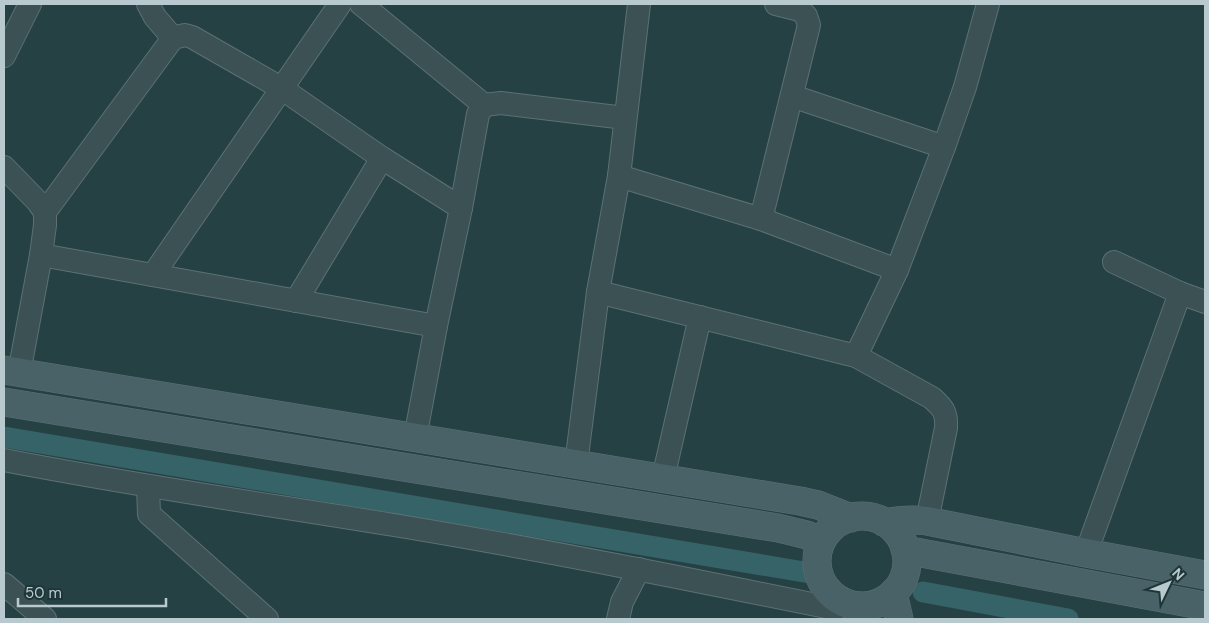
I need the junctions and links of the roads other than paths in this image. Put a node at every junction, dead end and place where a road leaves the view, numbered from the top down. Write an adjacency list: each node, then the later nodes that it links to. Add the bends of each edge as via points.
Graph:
1 (30, 4): 9 (street)
2 (148, 4): 8 (street)
3 (340, 4): 10 (street)
4 (361, 4): 12 (street)
5 (639, 4): 13 (street)
6 (776, 4): 11 (street, via 800,10 808,25)
7 (988, 4): 14 (street, via 966,87)
8 (172, 38): 10 (street, via 192,37); 19 (street)
9 (4, 56)
10 (281, 88): 15 (street); 24 (street)
11 (792, 96): 14 (street); 20 (street)
12 (484, 105): 13 (street, via 501,103); 18 (street, via 478,114)
13 (625, 118): 17 (street)
14 (944, 147): 23 (street)
15 (382, 158): 18 (street); 27 (street)
16 (4, 167): 19 (street)
17 (619, 176): 20 (street); 25 (street)
18 (461, 208): 30 (street)
19 (45, 212): 21 (street)
20 (762, 219): 23 (street)
21 (41, 256): 24 (street); 32 (street)
22 (1114, 262): 26 (street)
23 (897, 270): 31 (street)
24 (153, 275): 27 (street)
25 (598, 292): 29 (street); 36 (street)
26 (1180, 293): 28 (street); 44 (street)
27 (296, 301): 30 (street)
28 (1205, 302)
29 (700, 316): 31 (street); 37 (street)
30 (436, 326): 34 (street)
31 (856, 356): 40 (street, via 932,398 946,416)
32 (11, 372): 34 (street)
33 (4, 402): 42 (street, via 778,528)
34 (415, 438): 36 (street)
35 (4, 460): 38 (street)
36 (576, 464): 37 (street)
37 (663, 478): 39 (street, via 800,501)
38 (148, 486): 45 (street); 52 (street, via 149,514)
39 (851, 518): 41 (street, via 862,516); 42 (street, via 838,523)
40 (927, 521): 41 (street); 44 (street)
41 (885, 523): 43 (street, via 894,530)
42 (821, 542): 50 (street, via 818,574)
43 (905, 550): 48 (street, via 905,574); 49 (street)
44 (1086, 553): 46 (street)
45 (639, 569): 50 (street); 53 (street, via 622,602)
46 (1204, 571)
47 (4, 584): 51 (street)
48 (893, 593): 50 (street, via 872,605 861,606 838,600); 54 (street)
49 (1205, 606)
50 (835, 607)
51 (44, 619)
52 (267, 619)
53 (618, 619)
54 (899, 619)

